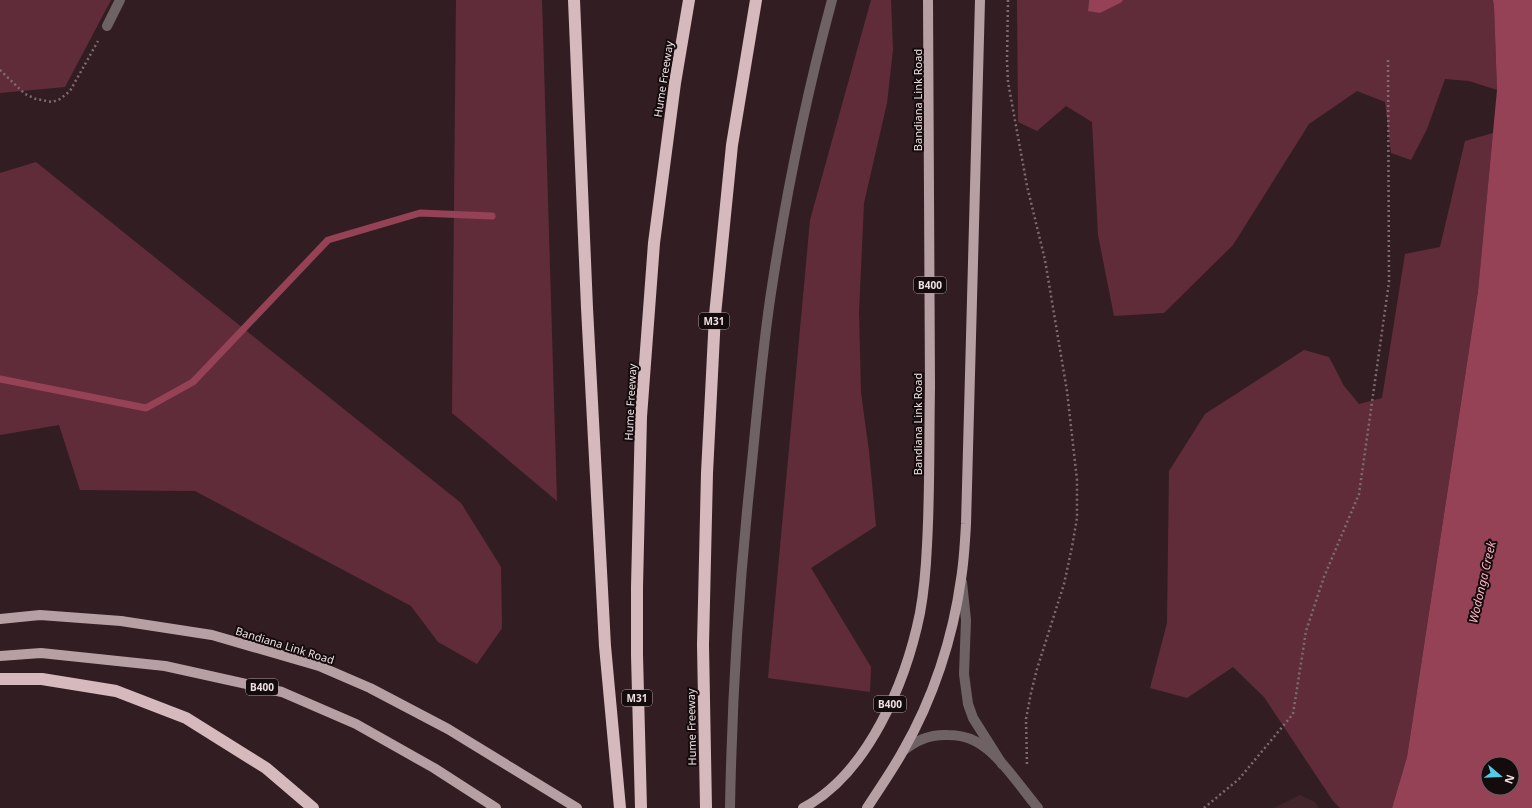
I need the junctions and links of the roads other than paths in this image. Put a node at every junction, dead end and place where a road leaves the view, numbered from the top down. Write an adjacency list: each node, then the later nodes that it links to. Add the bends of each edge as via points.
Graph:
1 (120, 0): 8 (street)
2 (574, 0): 18 (highway, via 605,646)
3 (689, 0): 19 (highway, Hume Freeway / M31, via 675,83 654,243 641,417 637,587)
4 (756, 0): 20 (highway, Hume Freeway / M31, via 732,145 715,315 707,473 703,645)
5 (832, 0): 21 (street, via 809,91 770,300 747,506 734,674)
6 (928, 0): 22 (main road, Bandiana Link Road / B400, via 929,478 926,564 920,613 900,681 873,737 844,776)
7 (980, 0): 9 (main road, B400, via 966,524)
8 (107, 26)
9 (962, 578): 13 (main road, B400, via 942,662 927,702); 14 (street, via 966,620 964,674 968,704 973,718)
10 (0, 619): 17 (main road, Bandiana Link Road, via 40,615 122,621 212,635 318,666 370,688 448,729)
11 (0, 656): 16 (main road, B400, via 41,653 165,666 282,692 356,724 434,768)
12 (0, 679): 15 (highway, via 42,679 116,691 186,718 266,768)
13 (903, 751): 14 (street, via 922,739 951,735 982,744); 23 (main road, B400)
14 (1002, 764): 24 (street)
15 (313, 808)
16 (496, 808)
17 (577, 808)
18 (620, 808)
19 (641, 808)
20 (706, 808)
21 (730, 808)
22 (803, 808)
23 (867, 808)
24 (1038, 808)

